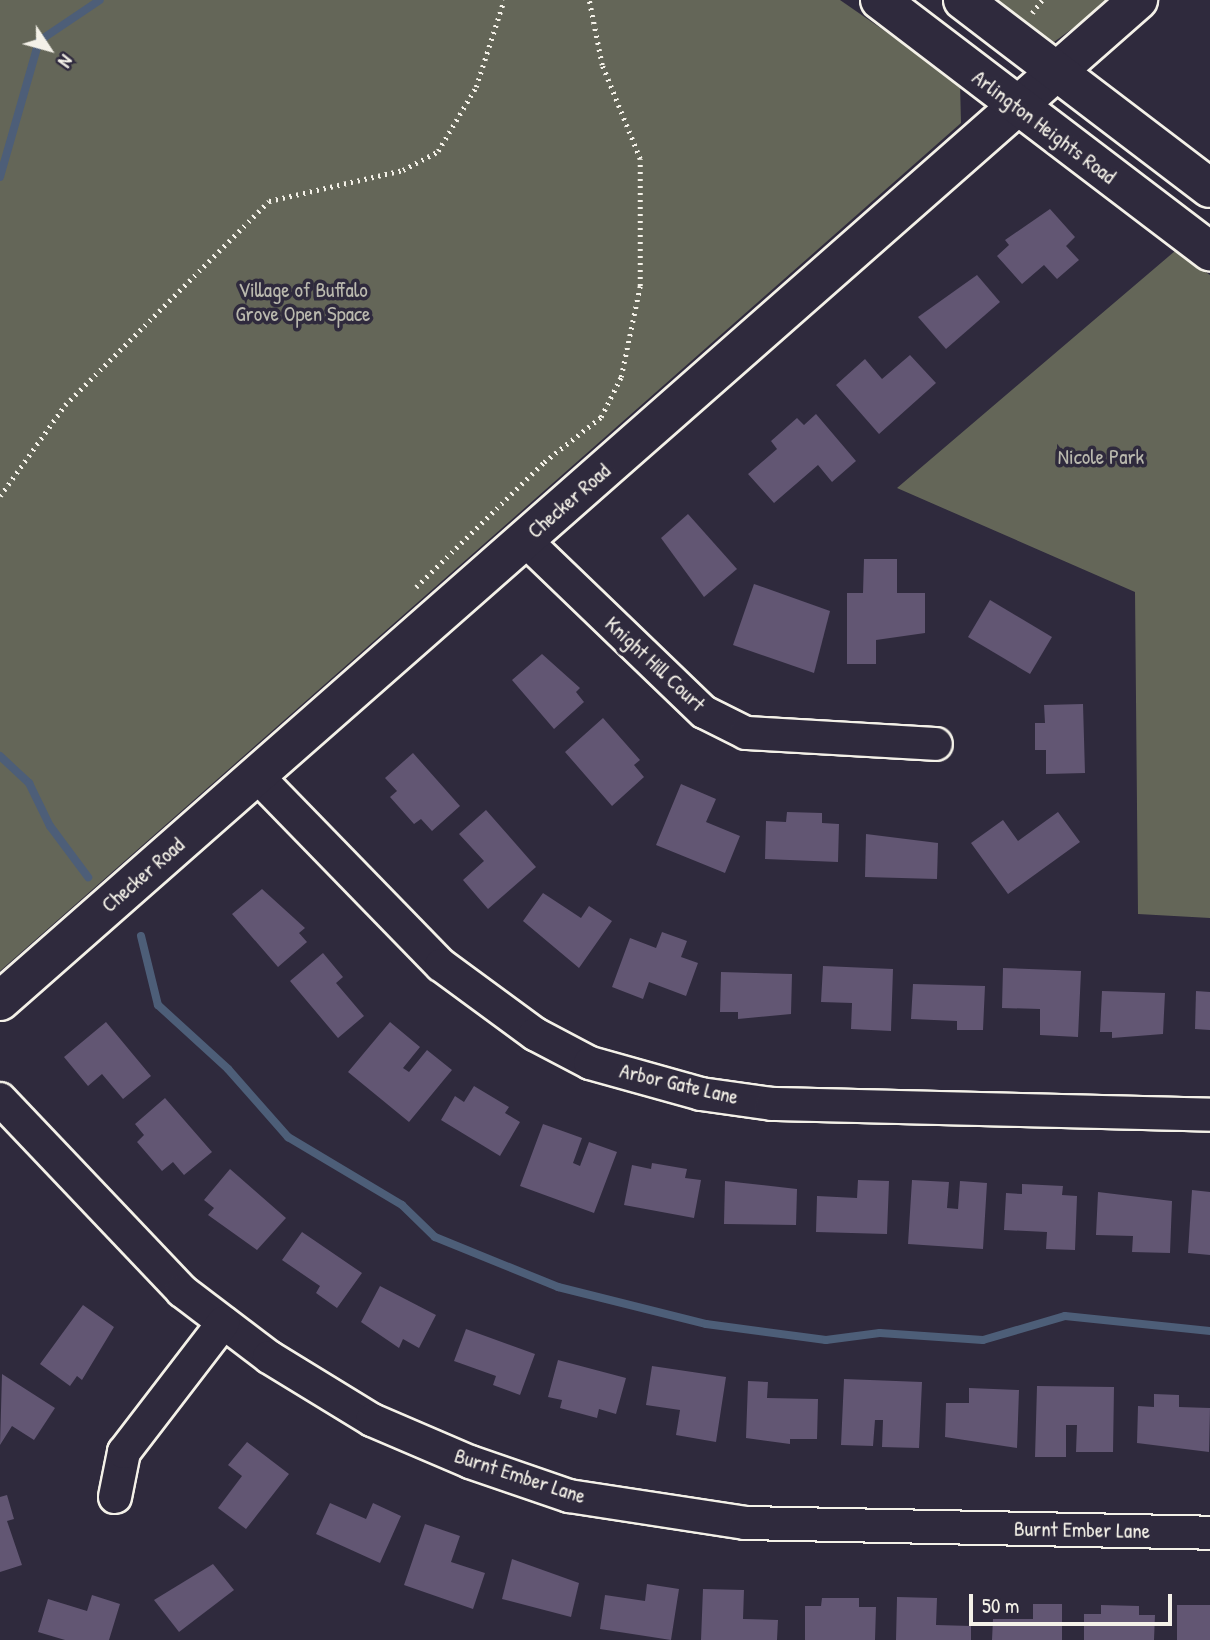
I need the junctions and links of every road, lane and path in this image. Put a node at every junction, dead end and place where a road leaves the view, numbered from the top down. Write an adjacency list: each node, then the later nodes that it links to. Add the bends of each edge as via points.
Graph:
1 (504, 0): 12 (path, via 476,87 438,151 403,170 269,201 65,405)
2 (589, 0): 14 (path, via 598,53 640,159 640,286 621,377 601,417 544,462)
3 (880, 0): 9 (street, Arlington Heights Road)
4 (963, 0): 8 (street)
5 (1042, 0): 7 (path)
6 (1138, 0): 8 (street, Checker Road)
7 (1028, 19)
8 (1053, 71): 9 (street, Checker Road); 10 (street)
9 (1017, 107): 11 (street, Arlington Heights Road); 13 (street, Checker Road)
10 (1210, 188)
11 (1210, 251)
12 (0, 496)
13 (525, 540): 15 (street, Knight Hill Court, via 704,712 746,733); 16 (street, Checker Road)
14 (411, 592)
15 (936, 744)
16 (257, 776): 17 (street, Checker Road); 19 (street, Arbor Gate Lane, via 442,965 536,1034 590,1063 701,1094 772,1104)
17 (0, 1001)
18 (0, 1100): 20 (street, Burnt Ember Lane, via 129,1242)
19 (1210, 1115)
20 (223, 1323): 21 (street, via 124,1452); 22 (street, Burnt Ember Lane, via 372,1420 569,1496 746,1524)
21 (116, 1497)
22 (1210, 1533)

